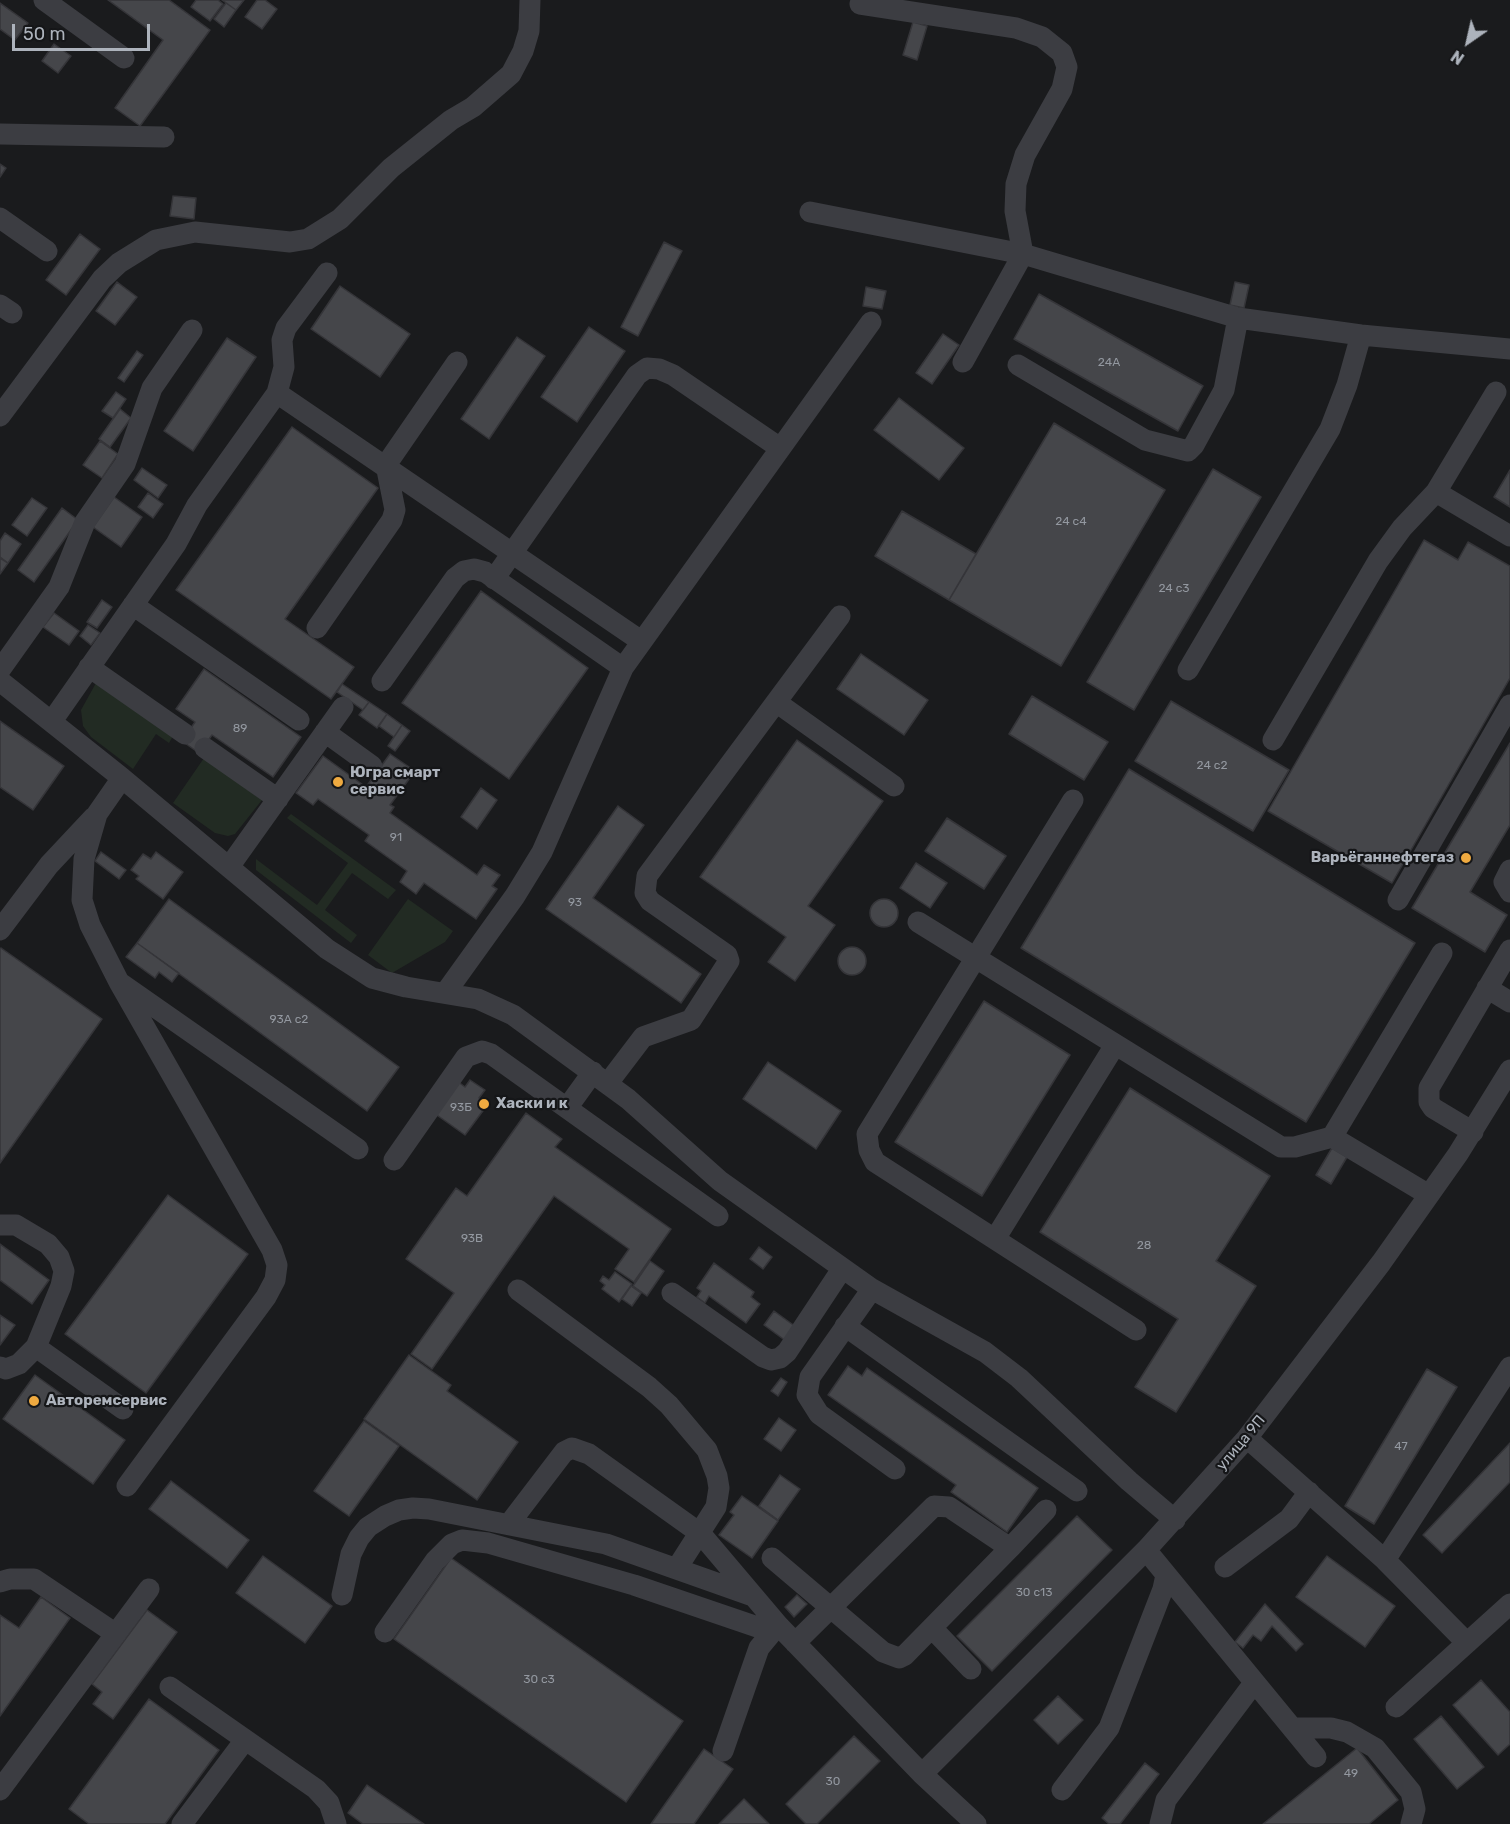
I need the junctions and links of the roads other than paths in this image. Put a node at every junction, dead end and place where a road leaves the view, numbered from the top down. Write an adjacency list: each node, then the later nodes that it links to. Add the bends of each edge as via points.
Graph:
1 (44, 0): 4 (street)
2 (530, 0): 22 (street, via 529,31 511,74 391,168 340,219 308,239 290,242 195,232 156,240 119,263 102,279)
3 (860, 4): 10 (street, via 1030,31 1062,53 1067,67 1062,89 1025,155 1016,184 1015,210)
4 (124, 58)
5 (0, 135): 6 (street)
6 (164, 137)
7 (810, 212): 10 (street)
8 (0, 218): 9 (street)
9 (47, 251)
10 (1023, 254): 12 (street); 18 (street)
11 (327, 273): 21 (street, via 286,328 282,340 284,367)
12 (1238, 318): 15 (street); 19 (street, via 1224,390 1188,451 1145,440)
13 (870, 322): 23 (street)
14 (192, 330): 35 (street, via 152,388 125,464 85,522 59,587)
15 (1360, 335): 16 (street); 36 (street, via 1330,429)
16 (1510, 349)
17 (457, 362): 24 (street)
18 (963, 362)
19 (1018, 365)
20 (1496, 392): 25 (street)
21 (277, 393): 24 (street); 29 (street)
22 (0, 416)
23 (780, 448): 27 (street, via 674,375 647,368 637,375); 32 (street)
24 (386, 465): 27 (street); 31 (street, via 395,510 392,520)
25 (1436, 492): 26 (street); 46 (street, via 1378,561)
26 (1510, 536)
27 (513, 552): 28 (street); 32 (street)
28 (494, 579): 34 (street); 38 (street, via 474,568 455,578)
29 (133, 604): 33 (street); 42 (street)
30 (840, 616): 39 (street)
31 (317, 628)
32 (641, 641): 34 (street)
33 (90, 668): 43 (street); 45 (street)
34 (622, 668): 65 (street, via 542,852)
35 (0, 670)
36 (1188, 670)
37 (0, 681): 43 (street)
38 (382, 681)
39 (776, 702): 50 (street); 69 (street, via 647,876 645,884 650,901 727,955 728,966 691,1020 643,1037)
40 (343, 707): 44 (street)
41 (1509, 710): 57 (street)
42 (299, 720)
43 (52, 721): 49 (street)
44 (325, 732): 48 (street); 51 (street)
45 (185, 734)
46 (1273, 740)
47 (205, 748): 51 (street)
48 (372, 766)
49 (122, 778): 53 (street); 54 (street)
50 (894, 786)
51 (278, 800): 54 (street)
52 (1073, 800): 62 (street)
53 (97, 814): 59 (street, via 49,865); 63 (street, via 84,860 82,900)
54 (229, 867): 65 (street, via 327,949 372,978)
55 (1510, 870): 56 (street, via 1504,882)
56 (1510, 892)
57 (1398, 900)
58 (918, 922): 62 (street)
59 (0, 930)
60 (1510, 950): 64 (street)
61 (1442, 953): 72 (street)
62 (975, 958): 67 (street); 78 (street, via 867,1134 875,1162)
63 (119, 982): 73 (street); 91 (street, via 277,1265 266,1297)
64 (1487, 988): 66 (street); 71 (street, via 1427,1096 1433,1108)
65 (446, 992): 69 (street, via 497,1005)
66 (1510, 1002)
67 (1115, 1046): 72 (street, via 1281,1147); 78 (street)
68 (1510, 1071): 71 (street, улица 9П)
69 (601, 1077): 70 (street); 79 (street, via 720,1181)
70 (567, 1108): 74 (street, via 491,1054 473,1053 466,1057); 76 (street)
71 (1473, 1132): 75 (street, улица 9П)
72 (1332, 1137): 75 (street)
73 (358, 1149)
74 (394, 1160)
75 (1429, 1195): 89 (street, улица 9П, via 1322,1343)
76 (718, 1216)
77 (0, 1225): 85 (street, via 16,1225 48,1244 64,1271 62,1286)
78 (995, 1239): 84 (street)
79 (842, 1269): 80 (street); 82 (street, via 787,1352 771,1360)
80 (872, 1289): 83 (street); 95 (street, via 984,1352 1019,1378)
81 (518, 1290): 97 (street, via 648,1387 669,1405 706,1450 717,1476 718,1499)
82 (672, 1293)
83 (845, 1326): 90 (street, via 810,1377 807,1395 819,1414); 92 (street)
84 (1136, 1330)
85 (36, 1347): 86 (street, via 19,1364); 88 (street)
86 (0, 1367)
87 (1510, 1367): 101 (street)
88 (123, 1409)
89 (1247, 1438): 93 (street); 95 (street, улица 9П)
90 (895, 1469)
91 (127, 1486)
92 (1077, 1491)
93 (1310, 1492): 101 (street); 102 (street, via 1289,1519)
94 (1046, 1510): 98 (street)
95 (1175, 1520): 99 (street, улица 9П)
96 (509, 1524): 97 (street, via 557,1458 572,1448 590,1454); 103 (street, via 606,1544); 107 (street, via 429,1509 399,1510 368,1527 359,1538 351,1554)
97 (701, 1534): 103 (street); 108 (street)
98 (1010, 1548): 110 (street, via 950,1506 934,1506); 111 (street)
99 (1146, 1550): 104 (street); 125 (street, улица 9П)
100 (772, 1558): 110 (street)
101 (1385, 1560): 116 (street)
102 (1225, 1567)
103 (676, 1568): 108 (street)
104 (1166, 1575): 118 (street); 127 (street, via 1109,1728)
105 (0, 1582): 114 (street, via 34,1579)
106 (149, 1589): 114 (street)
107 (342, 1595)
108 (753, 1597): 112 (street)
109 (1510, 1604): 116 (street)
110 (831, 1608): 111 (street, via 883,1653 893,1657 905,1654); 115 (street)
111 (932, 1628): 117 (street)
112 (775, 1629): 113 (street, via 488,1542 462,1540 435,1561); 115 (street); 123 (street, via 759,1648)
113 (385, 1632)
114 (116, 1634): 126 (street)
115 (795, 1643): 125 (street)
116 (1467, 1643): 120 (street)
117 (971, 1668)
118 (1254, 1683): 121 (street); 131 (street, via 1166,1800)
119 (170, 1687): 122 (street)
120 (1396, 1707)
121 (1292, 1728): 124 (street); 132 (street, via 1331,1728 1375,1748 1411,1792 1415,1809)
122 (245, 1740): 128 (street); 129 (street, via 316,1789 329,1803)
123 (723, 1751)
124 (1316, 1757)
125 (922, 1774): 130 (street)
126 (0, 1790)
127 (1062, 1790)
128 (182, 1824)
129 (336, 1824)
130 (976, 1824)
131 (1160, 1824)
132 (1412, 1824)

